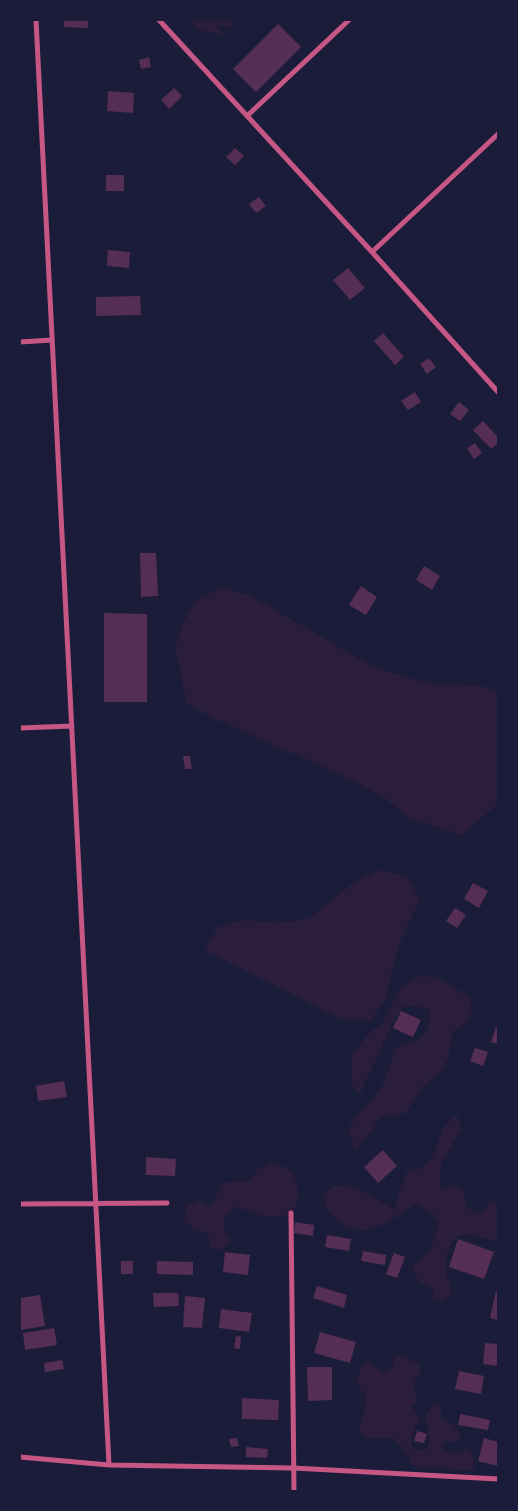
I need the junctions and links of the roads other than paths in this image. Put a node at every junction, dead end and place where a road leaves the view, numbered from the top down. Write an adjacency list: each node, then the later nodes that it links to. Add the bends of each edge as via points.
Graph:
1 (36, 20): 7 (street)
2 (159, 20): 4 (street)
3 (349, 20): 4 (street)
4 (247, 116): 6 (street)
5 (498, 134): 6 (street)
6 (372, 252): 9 (street)
7 (52, 340): 8 (street); 10 (street)
8 (20, 342)
9 (498, 392)
10 (72, 726): 11 (street); 12 (street)
11 (20, 728)
12 (96, 1203): 13 (street); 14 (street); 17 (street)
13 (167, 1203)
14 (20, 1204)
15 (291, 1213): 18 (street)
16 (20, 1457): 17 (street)
17 (108, 1465): 18 (street)
18 (293, 1468): 19 (street); 20 (street)
19 (498, 1479)
20 (294, 1491)

